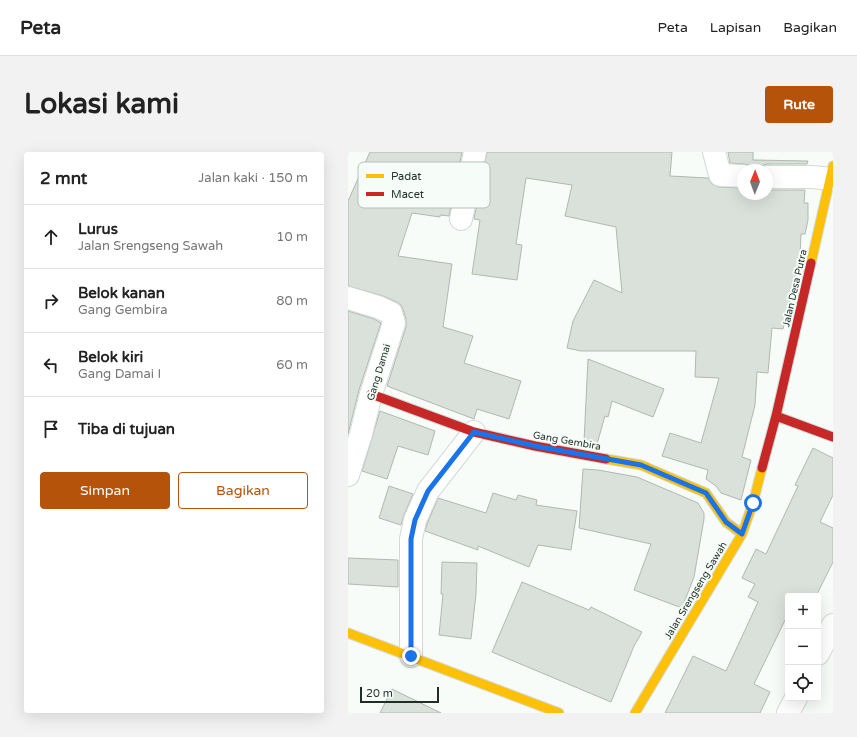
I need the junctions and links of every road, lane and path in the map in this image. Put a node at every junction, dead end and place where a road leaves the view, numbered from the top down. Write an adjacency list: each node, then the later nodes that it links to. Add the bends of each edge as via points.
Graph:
1 (475, 152): 3 (street)
2 (714, 152): 5 (street, via 720,175)
3 (473, 162)
4 (832, 172): 6 (street, via 812,177); 11 (street, Jalan Desa Putra)
5 (737, 176)
6 (773, 176)
7 (463, 208): 8 (street)
8 (461, 219)
9 (348, 298): 10 (street, Gang Damai, via 391,313 394,323)
10 (371, 394): 12 (street, Gang Gembira); 14 (street, Gang Damai)
11 (776, 416): 13 (street); 15 (street, Jalan Srengseng Sawah)
12 (474, 432): 15 (street, Gang Gembira, via 641,465 706,493 726,522); 19 (street, via 428,491 415,520 411,539)
13 (833, 437)
14 (348, 475)
15 (742, 534): 22 (street, Jalan Srengseng Sawah)
16 (833, 625): 18 (street)
17 (348, 633): 19 (street)
18 (821, 648)
19 (411, 656): 21 (street)
20 (794, 701): 23 (street)
21 (559, 713)
22 (635, 713)
23 (788, 713)

